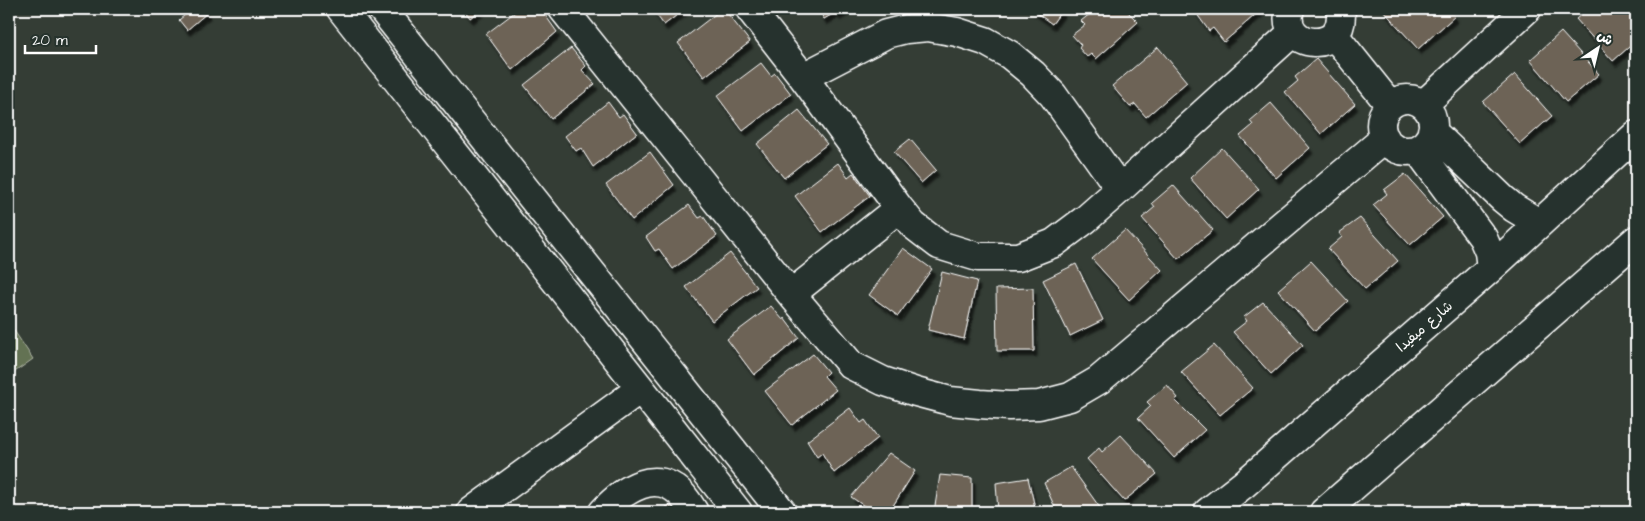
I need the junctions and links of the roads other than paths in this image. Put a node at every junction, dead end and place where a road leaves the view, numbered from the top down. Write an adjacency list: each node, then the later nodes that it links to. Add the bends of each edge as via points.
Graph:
1 (341, 9): 21 (street)
2 (382, 9): 22 (street)
3 (563, 9): 20 (street)
4 (750, 9): 9 (street)
5 (1340, 9): 8 (street, via 1339,27)
6 (1526, 9): 10 (street)
7 (1291, 20): 8 (street, via 1300,38 1308,42 1318,43); 15 (street)
8 (1334, 35): 11 (street)
9 (803, 77): 15 (street, via 886,34 906,29 928,27 985,41 1010,55 1033,74 1053,96); 16 (street)
10 (1424, 104): 11 (street, via 1406,99); 14 (street, via 1432,116)
11 (1390, 105): 13 (street, via 1382,121)
12 (1636, 135): 17 (street, شارع ميفيدا)
13 (1385, 138): 14 (street, via 1391,145 1408,151); 20 (street, via 1099,380 1070,397 1039,405 980,404 950,401 883,380 851,365)
14 (1424, 140): 17 (street); 19 (street, via 1483,238)
15 (1120, 189): 16 (street, via 1054,243 1018,257 978,257 939,245 913,226)
16 (898, 208): 20 (street)
17 (1538, 223): 19 (street, شارع ميفيدا)
18 (1636, 240): 28 (street)
19 (1491, 268): 27 (street, شارع ميفيدا)
20 (791, 294)
21 (640, 389): 23 (street); 26 (street)
22 (772, 509)
23 (471, 512)
24 (603, 512): 25 (street, via 630,488 651,482 673,488)
25 (694, 512)
26 (738, 512)
27 (1208, 512)
28 (1324, 512)

